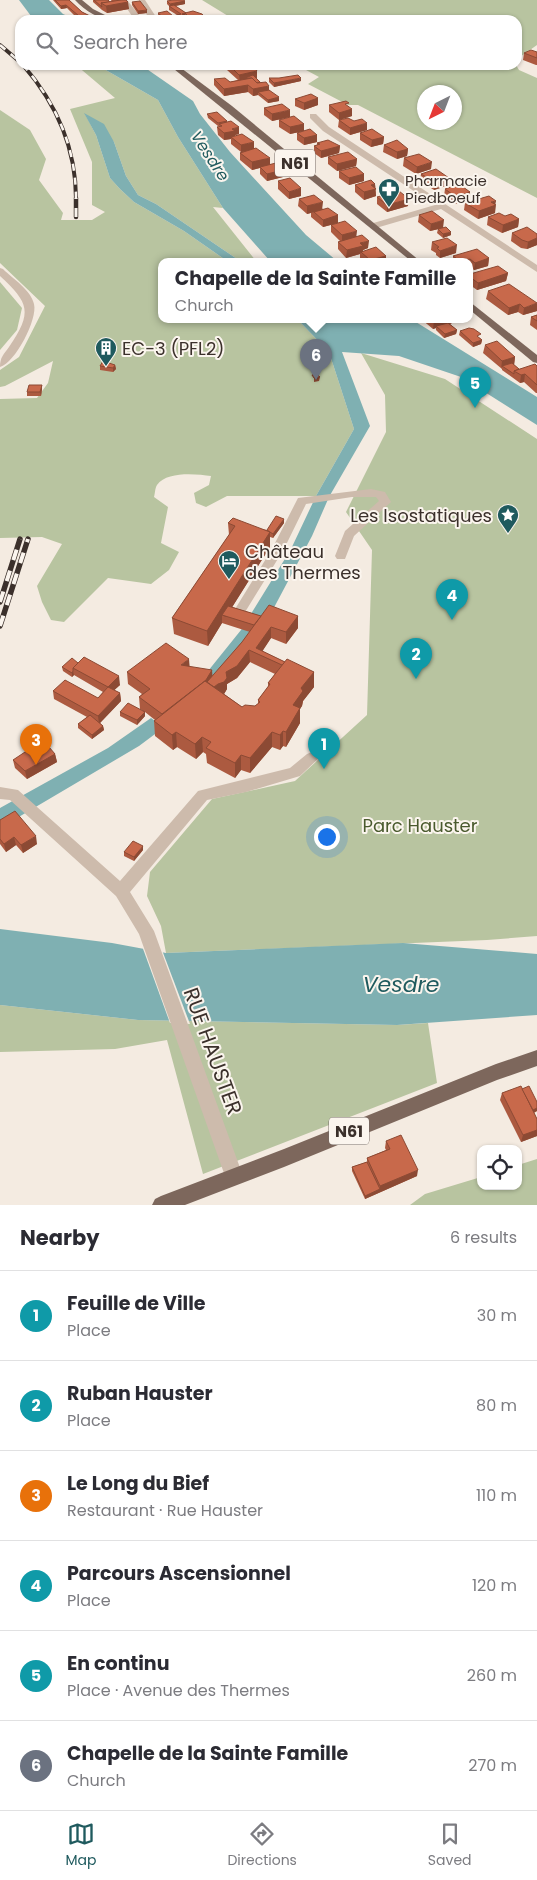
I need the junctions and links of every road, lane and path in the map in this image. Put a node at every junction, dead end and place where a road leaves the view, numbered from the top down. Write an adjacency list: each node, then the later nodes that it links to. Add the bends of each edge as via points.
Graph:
1 (78, 0): 4 (main road)
2 (124, 0): 5 (street)
3 (145, 1): 6 (street)
4 (102, 15)
5 (135, 15)
6 (152, 15)
7 (179, 70): 10 (main road, N61)
8 (313, 116): 9 (street, via 326,129)
9 (441, 206): 10 (street); 12 (street)
10 (373, 226): 11 (main road, N61)
11 (412, 258)
12 (537, 270)
13 (0, 271): 16 (street, via 28,302 30,312 20,336)
14 (473, 307): 15 (main road)
15 (537, 360)
16 (0, 364)
17 (341, 556): 18 (street, via 349,534 385,502 383,497 370,493 302,501 278,549)
18 (238, 614)
19 (312, 758): 21 (street, via 294,772 202,795)
20 (0, 793): 21 (street, RUE HAUSTER, via 9,793 16,798)
21 (121, 891): 23 (street, RUE HAUSTER, via 148,936)
22 (537, 1058): 23 (main road, N61)
23 (234, 1176): 24 (main road, N61)
24 (161, 1205)

